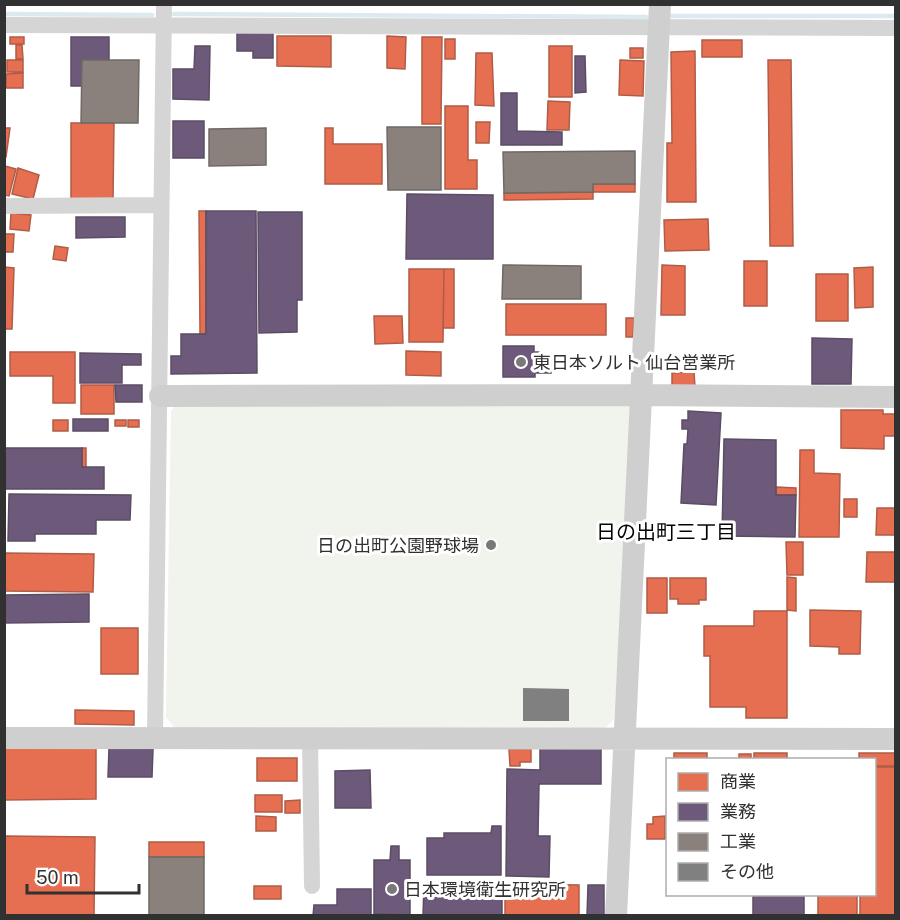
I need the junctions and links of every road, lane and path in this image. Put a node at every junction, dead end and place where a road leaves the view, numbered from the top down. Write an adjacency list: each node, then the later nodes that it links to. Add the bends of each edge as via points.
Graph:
1 (164, 4): 4 (street)
2 (660, 4): 5 (street)
3 (4, 25): 4 (street)
4 (164, 25): 5 (street); 7 (street)
5 (659, 28): 6 (street); 9 (street)
6 (896, 28)
7 (161, 205): 8 (street); 10 (street)
8 (4, 206)
9 (642, 395): 10 (street); 11 (street); 15 (street)
10 (160, 396): 12 (street)
11 (896, 397)
12 (155, 737): 13 (street); 14 (street)
13 (310, 737): 15 (street); 17 (street)
14 (4, 738)
15 (626, 739): 16 (street); 18 (street)
16 (896, 739)
17 (312, 886)
18 (616, 915)

